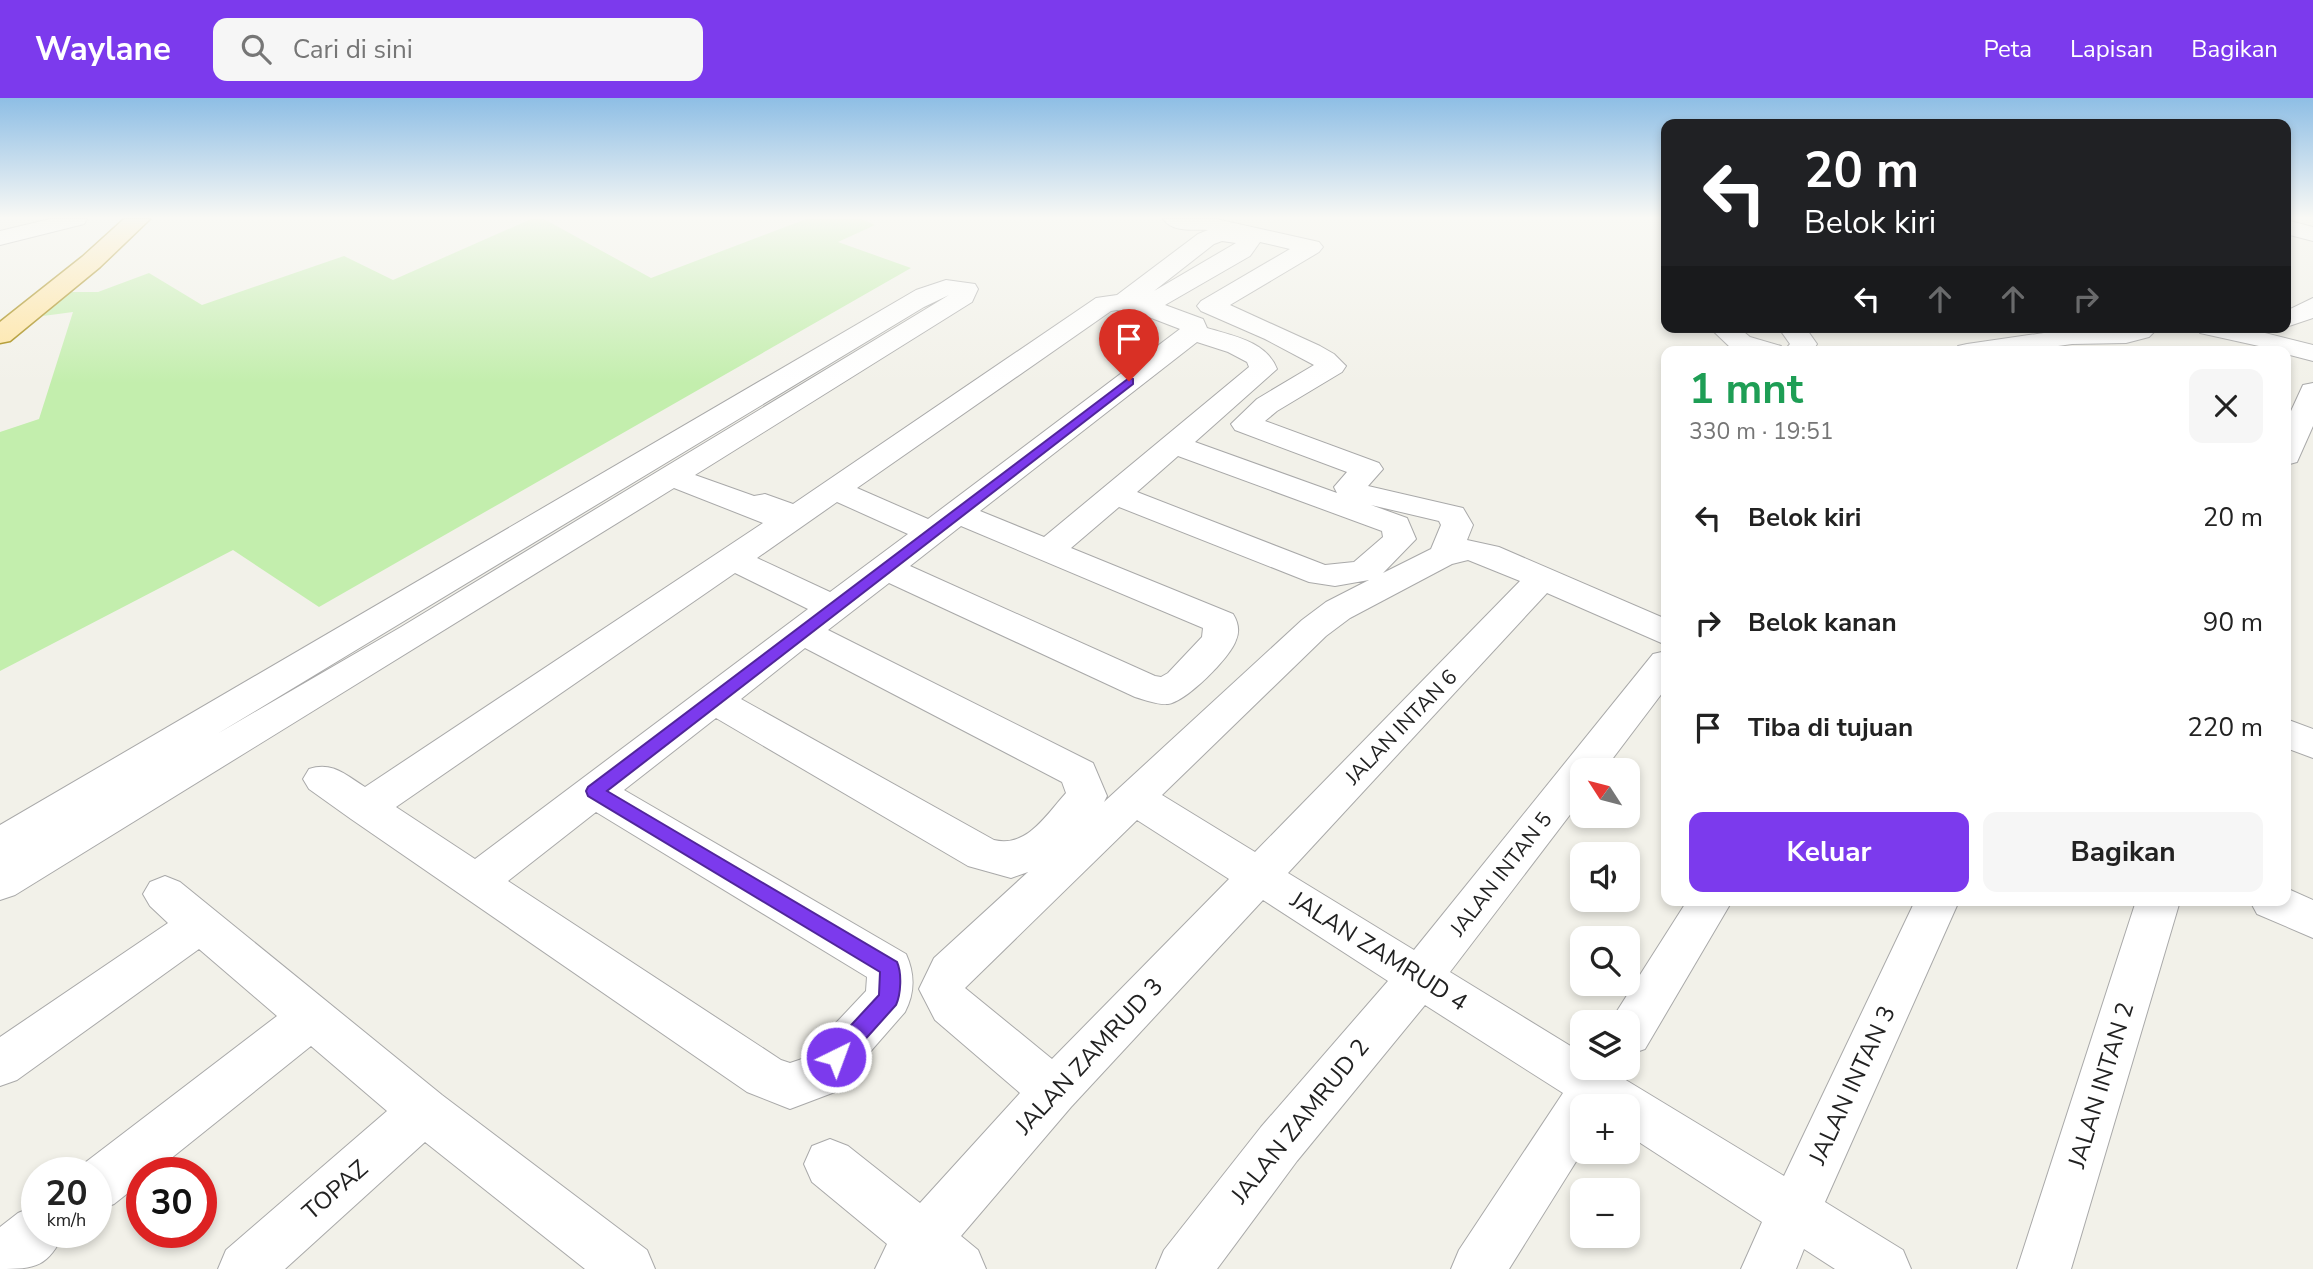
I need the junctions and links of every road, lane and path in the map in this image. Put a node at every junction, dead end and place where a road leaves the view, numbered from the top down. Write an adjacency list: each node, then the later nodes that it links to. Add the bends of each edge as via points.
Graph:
1 (48, 274): 5 (main road)
2 (76, 274): 11 (main road)
3 (1265, 274): 27 (street, via 1210,306 1332,366 1266,405 1245,424 1368,469 1349,487 1351,491 1452,515 1457,525)
4 (2313, 309): 6 (street)
5 (0, 313)
6 (2291, 317)
7 (1193, 332): 19 (street, via 1237,346 1259,358 1263,369); 22 (street, via 1194,324 1134,305 1105,303); 25 (street)
8 (1730, 333): 12 (street)
9 (2139, 333): 13 (street)
10 (2233, 333): 14 (street)
11 (0, 335)
12 (1751, 346)
13 (2009, 346)
14 (2285, 346)
15 (2291, 348): 16 (street)
16 (2313, 353)
17 (2313, 391): 20 (street)
18 (731, 424): 18 (street, via 939,289 955,285 966,289 963,297); 21 (street); 32 (street)
19 (1174, 444): 23 (street); 23 (street, via 1396,525 1401,539 1378,563 1348,578 1321,575)
20 (2291, 444)
21 (680, 471): 24 (street, via 700,489); 35 (street)
22 (835, 490): 24 (street, via 795,517); 25 (street)
23 (1115, 494): 26 (street)
24 (755, 503): 28 (street, via 788,522)
25 (945, 523): 26 (street); 29 (street)
26 (1050, 550): 29 (street, via 1221,622 1219,640 1181,682 1167,691 1148,688)
27 (1445, 555): 30 (street, via 1468,550 1487,554); 44 (street, via 1338,610 1314,628)
28 (735, 560): 31 (street); 45 (street)
29 (886, 568): 31 (street)
30 (1542, 578): 33 (street); 47 (street, JALAN INTAN 6)
31 (834, 608): 34 (street)
32 (384, 615): 35 (street); 46 (street)
33 (1661, 631)
34 (802, 632): 37 (street); 37 (street, via 1079,773 1087,796 1046,844 1011,861 983,854)
35 (413, 635): 49 (street)
36 (1661, 669): 40 (street, JALAN INTAN 5)
37 (714, 700): 43 (street)
38 (2291, 735): 39 (street)
39 (2313, 744)
40 (1591, 758)
41 (323, 779): 45 (street)
42 (1570, 785): 57 (street, JALAN INTAN 5)
43 (594, 791): 48 (street); 48 (street, via 890,968 889,999 818,1076 790,1086 764,1076)
44 (1133, 797): 47 (street, JALAN ZAMRUD 4); 61 (street, via 950,972 942,989 951,1006)
45 (365, 808): 48 (street)
46 (0, 845)
47 (1259, 876): 57 (street, JALAN ZAMRUD 4); 61 (street, JALAN ZAMRUD 3)
48 (476, 882)
49 (0, 883)
50 (164, 894): 56 (street)
51 (1707, 906): 58 (street)
52 (1935, 906): 68 (street, JALAN INTAN 3)
53 (2156, 906): 78 (street, JALAN INTAN 2)
54 (2283, 906): 55 (street)
55 (2313, 920)
56 (201, 924): 59 (street); 60 (street)
57 (1420, 977): 62 (street, JALAN ZAMRUD 4); 74 (street, JALAN ZAMRUD 2, via 1279,1144)
58 (1640, 1015)
59 (312, 1017): 63 (street); 67 (street)
60 (0, 1064)
61 (1054, 1091): 70 (street, JALAN ZAMRUD 3)
62 (1598, 1094)
63 (424, 1111): 72 (street, TOPAZ); 73 (street)
64 (1640, 1119): 68 (street, JALAN ZAMRUD 4)
65 (1570, 1142): 75 (street)
66 (830, 1164): 70 (street, JALAN ZAMRUD 3)
67 (112, 1173)
68 (1793, 1212): 76 (street, JALAN INTAN 3); 77 (street, JALAN ZAMRUD 4)
69 (21, 1244): 71 (street)
70 (928, 1259)
71 (0, 1260)
72 (247, 1268)
73 (628, 1269)
74 (1183, 1269)
75 (1478, 1269)
76 (1768, 1269)
77 (1884, 1269)
78 (2044, 1269)

